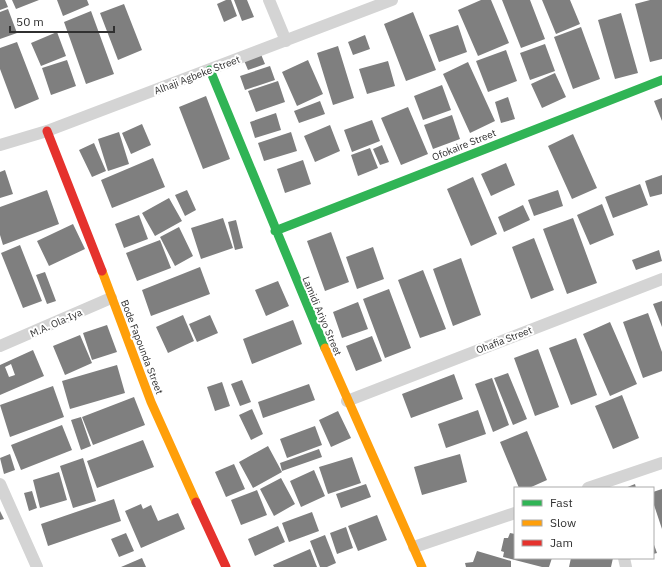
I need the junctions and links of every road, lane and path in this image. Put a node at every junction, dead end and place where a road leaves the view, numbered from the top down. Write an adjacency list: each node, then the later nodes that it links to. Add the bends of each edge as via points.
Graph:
1 (269, 0): 3 (street)
2 (392, 0): 3 (street, Alhaji Agbeke Street)
3 (286, 42): 4 (street, Alhaji Agbeke Street)
4 (210, 70): 6 (street, Alhaji Agbeke Street); 8 (street, Lamidi Ariyo Street)
5 (662, 80): 8 (street, Ofokaire Street)
6 (47, 131): 7 (street, Alhaji Agbeke Street); 10 (street, Bode Fapounda Street)
7 (0, 145)
8 (275, 231): 12 (street, Lamidi Ariyo Street)
9 (662, 279): 12 (street, Ohafia Street)
10 (111, 298): 11 (street, M.A. Ola-Iya); 20 (street, Bode Fapounda Street, via 151,402)
11 (0, 346)
12 (346, 401): 18 (street, Lamidi Ariyo Street)
13 (662, 463): 15 (street)
14 (0, 484): 19 (street)
15 (609, 485): 16 (street)
16 (595, 487)
17 (514, 513): 18 (street)
18 (414, 547): 21 (street, Lamidi Ariyo Street)
19 (36, 567)
20 (226, 567)
21 (422, 567)

